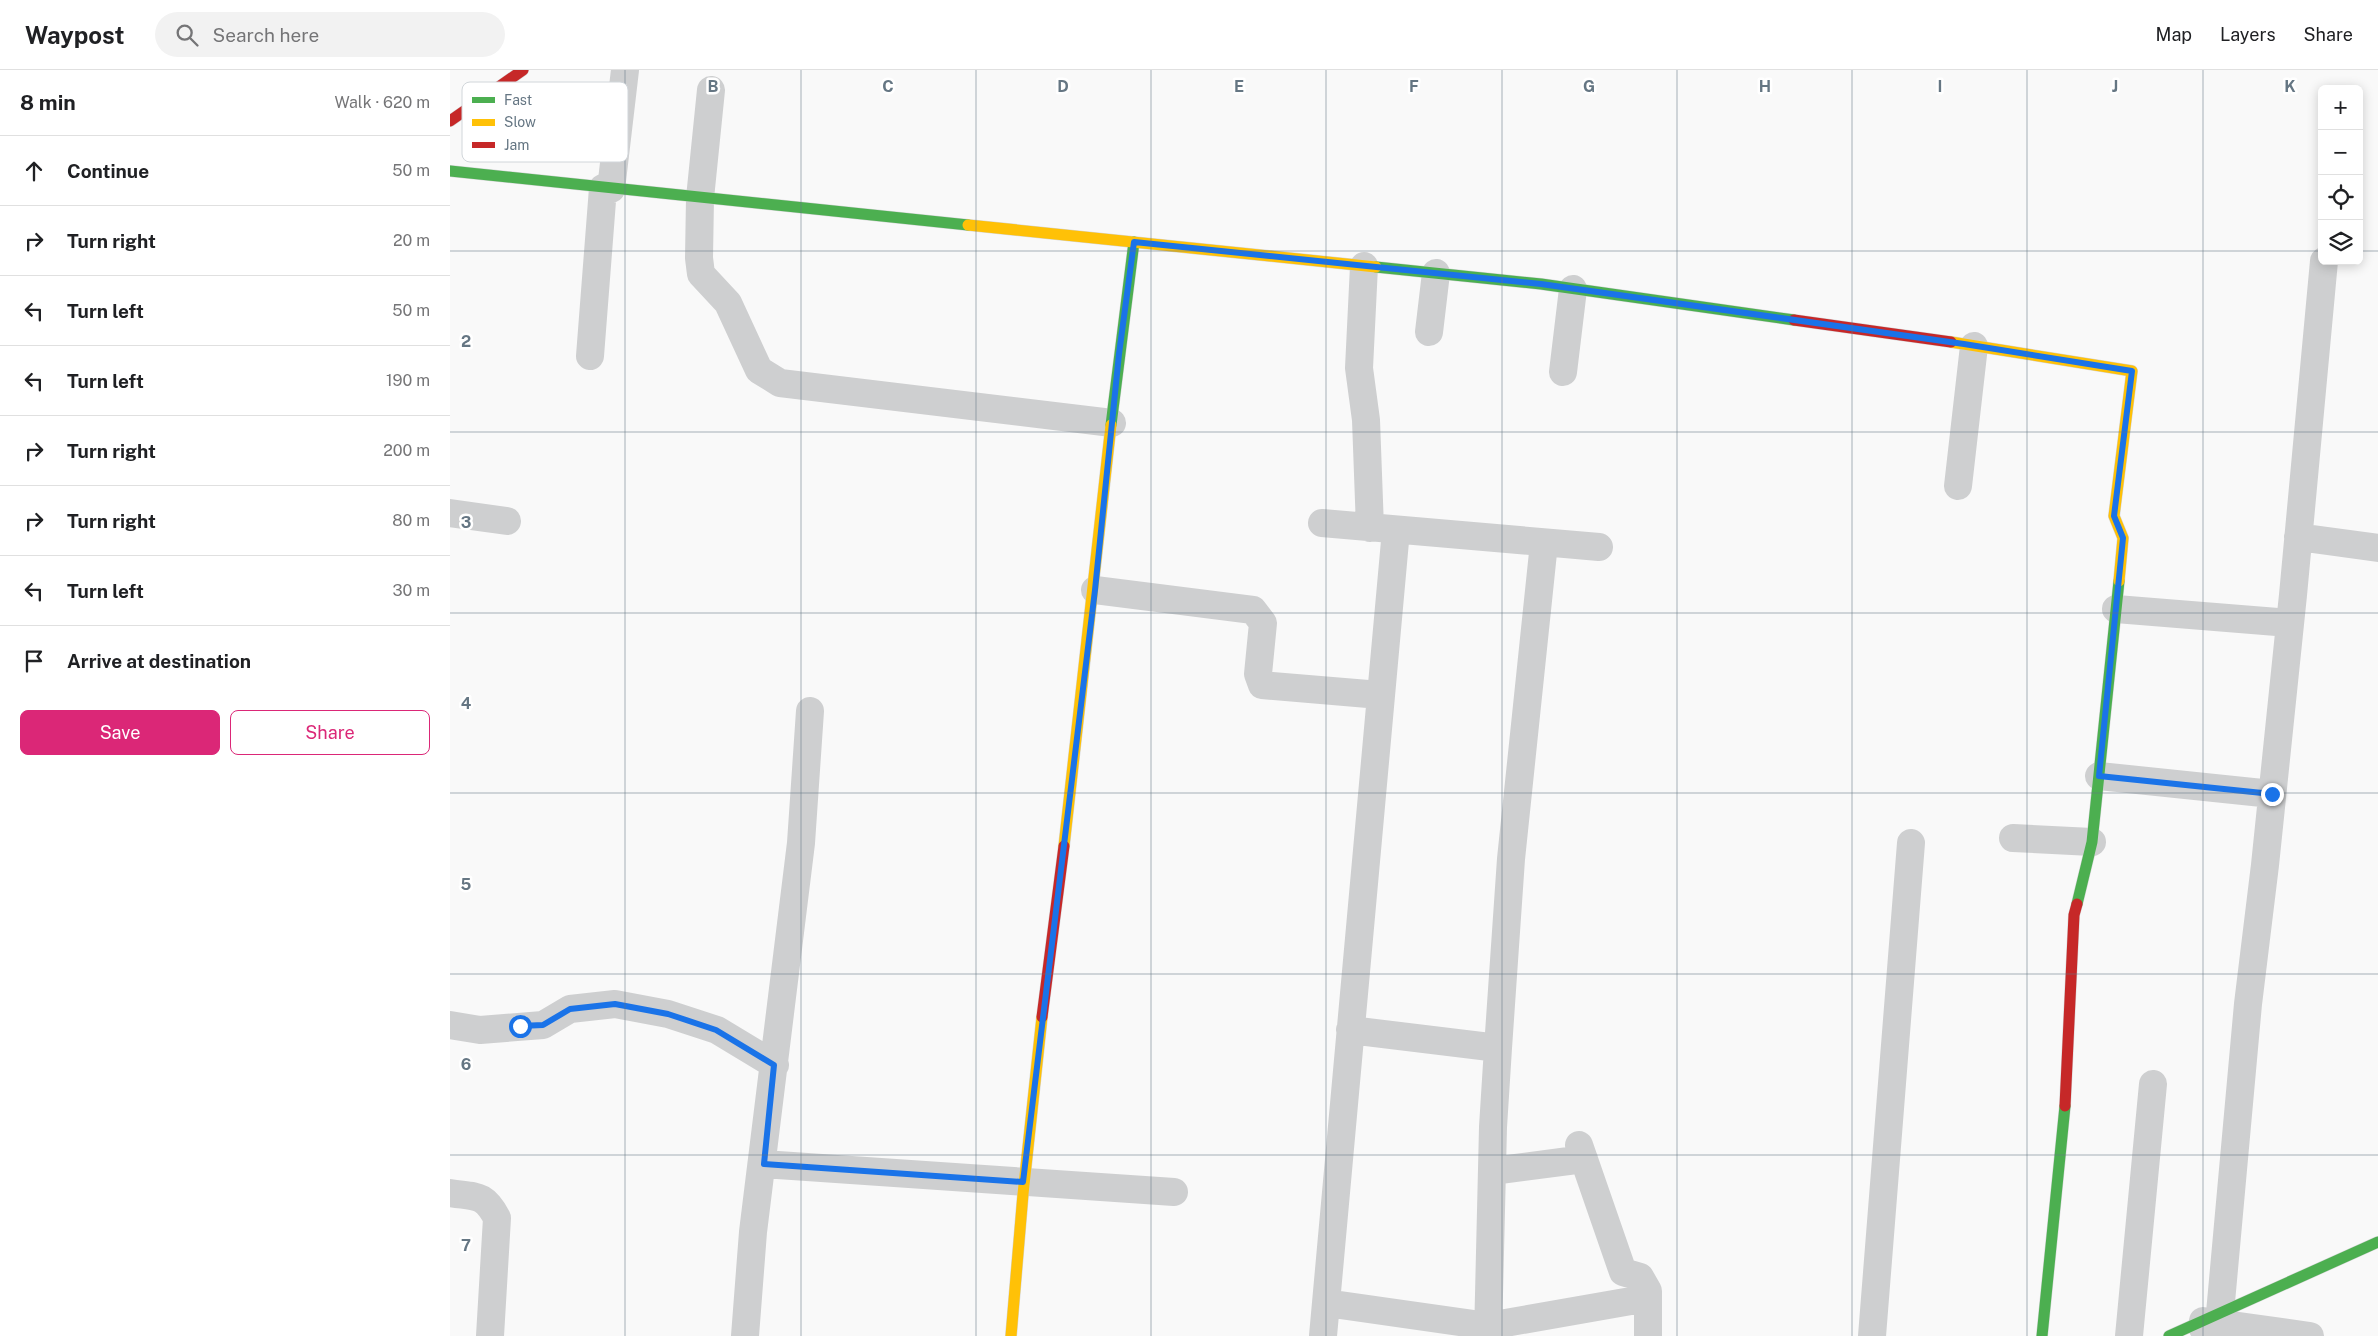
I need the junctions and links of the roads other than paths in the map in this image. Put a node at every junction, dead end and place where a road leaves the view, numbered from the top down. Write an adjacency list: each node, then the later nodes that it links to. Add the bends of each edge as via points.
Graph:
1 (511, 74): 2 (street)
2 (501, 82)
3 (711, 90): 9 (street)
4 (462, 112): 5 (street)
5 (450, 121)
6 (611, 162): 8 (street)
7 (450, 171): 8 (street)
8 (607, 188): 9 (street); 17 (street)
9 (700, 198): 10 (street); 19 (street, via 701,274 728,303 759,370 780,383)
10 (1134, 242): 12 (street); 19 (street)
11 (2324, 265): 25 (street)
12 (1364, 266): 13 (street); 24 (street, via 1359,368)
13 (1436, 273): 14 (street); 15 (street)
14 (1573, 289): 16 (street); 18 (street)
15 (1429, 332)
16 (1974, 346): 20 (street); 30 (street, via 2132,371 2114,516 2123,538)
17 (590, 356)
18 (1563, 372)
19 (1112, 423): 29 (street)
20 (1958, 486)
21 (450, 513): 22 (street)
22 (507, 521)
23 (1322, 523): 24 (street)
24 (1383, 529): 26 (street); 32 (street)
25 (2298, 537): 28 (street); 31 (street)
26 (1544, 543): 27 (street); 41 (street, via 1511,859)
27 (1599, 547)
28 (2378, 548)
29 (1095, 590): 32 (street, via 1253,610 1263,623 1258,674 1262,685); 46 (street)
30 (2116, 609): 31 (street); 34 (street)
31 (2290, 623): 35 (street)
32 (1380, 695): 40 (street)
33 (810, 711): 42 (street, via 801,843)
34 (2099, 776): 35 (street); 37 (street)
35 (2272, 794): 52 (street)
36 (2013, 838): 37 (street)
37 (2092, 842): 60 (street, via 2074,915 2064,1117)
38 (1912, 843): 59 (street)
39 (450, 1025): 42 (street, via 480,1030 543,1025 570,1009 615,1004 668,1014 716,1030)
40 (1350, 1030): 41 (street); 51 (street)
41 (1498, 1048): 45 (street)
42 (774, 1065): 44 (street)
43 (2153, 1084): 61 (street)
44 (762, 1164): 46 (street); 55 (street)
45 (1492, 1171): 50 (street, via 1581,1152 1623,1272 1640,1277); 53 (street)
46 (1023, 1182): 47 (street); 56 (street)
47 (1174, 1192)
48 (450, 1193): 54 (street, via 484,1200 496,1218)
49 (2378, 1242): 52 (street)
50 (1648, 1298): 53 (street); 58 (street)
51 (1326, 1303): 53 (street); 57 (street)
52 (2208, 1324): 62 (street); 63 (street)
53 (1488, 1331)
54 (490, 1336)
55 (745, 1336)
56 (1011, 1336)
57 (1323, 1336)
58 (1648, 1336)
59 (1872, 1336)
60 (2042, 1336)
61 (2129, 1336)
62 (2169, 1336)
63 (2310, 1336)

